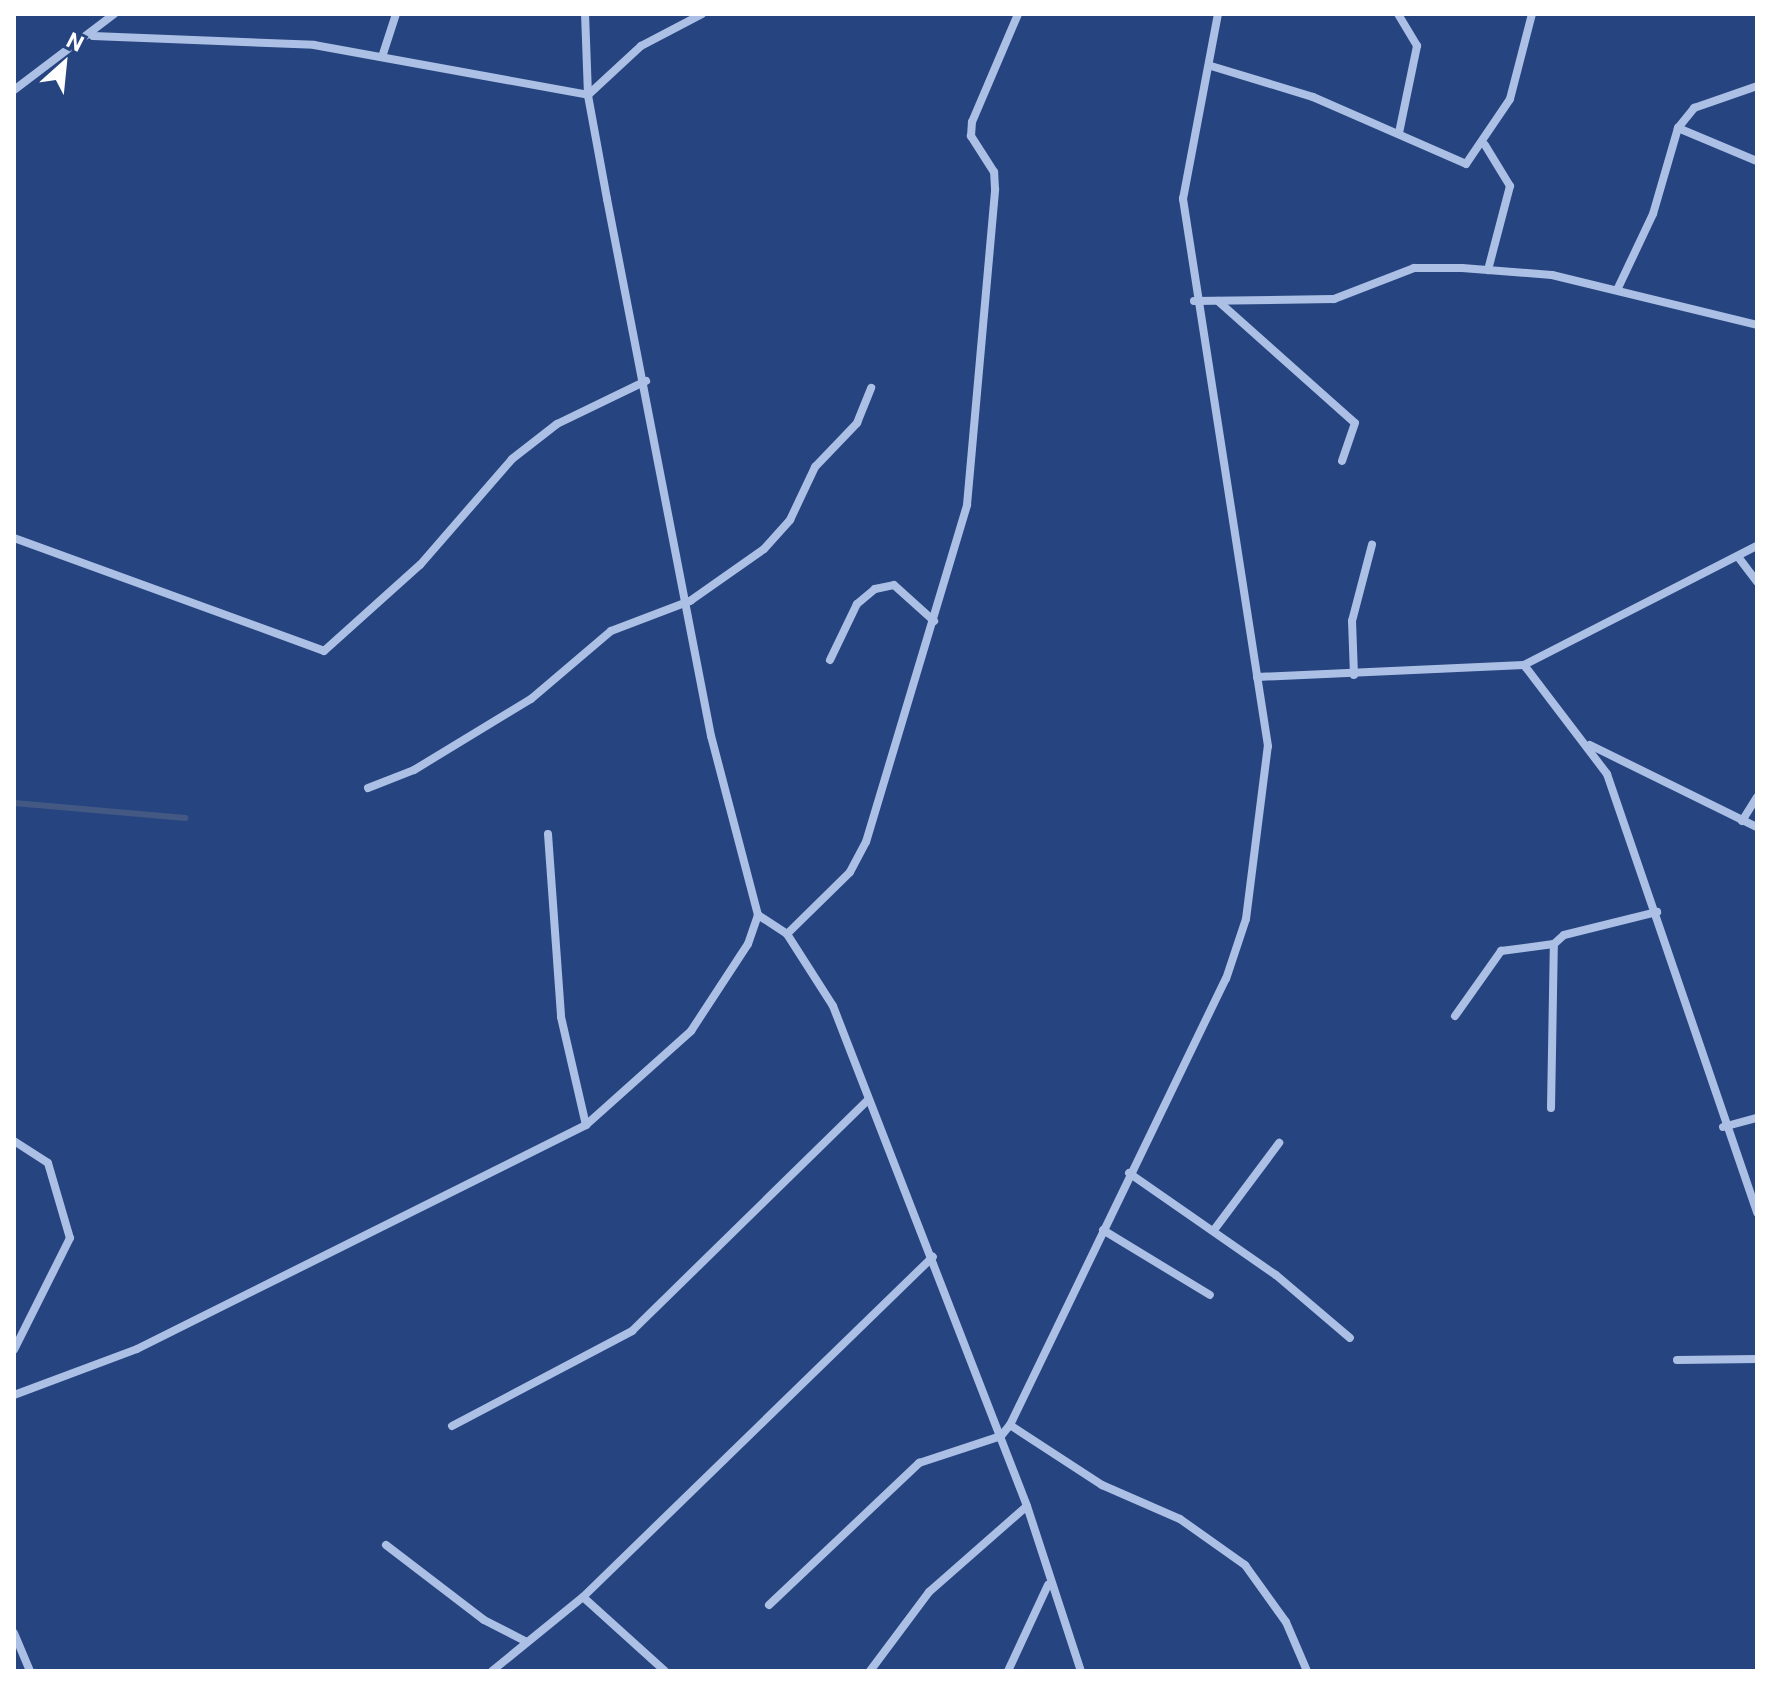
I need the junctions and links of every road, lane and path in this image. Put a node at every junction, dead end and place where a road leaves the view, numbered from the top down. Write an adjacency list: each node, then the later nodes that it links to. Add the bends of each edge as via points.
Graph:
1 (114, 14): 9 (street)
2 (396, 14): 10 (street)
3 (585, 14): 14 (street)
4 (702, 14): 14 (street, via 641,46)
5 (1018, 14): 33 (street, via 972,122 971,136 994,172 995,189 979,409 967,505)
6 (1218, 14): 11 (street)
7 (1398, 14): 16 (street, via 1417,46)
8 (1532, 14): 17 (street, via 1510,99)
9 (93, 36): 10 (street, via 166,44 257,38); 13 (street)
10 (382, 57): 14 (street)
11 (1211, 66): 16 (street); 21 (street, via 1189,139 1183,199)
12 (1757, 86): 15 (street, via 1717,96)
13 (14, 90)
14 (588, 95): 24 (street)
15 (1678, 128): 18 (street); 20 (street, via 1653,214)
16 (1399, 133): 17 (street, via 1458,164)
17 (1485, 145): 19 (street, via 1510,186)
18 (1757, 161)
19 (1488, 270): 20 (street); 22 (street, via 1414,268 1334,299)
20 (1618, 288): 23 (street)
21 (1194, 301): 22 (street); 37 (street)
22 (1218, 301): 26 (street, via 1355,423)
23 (1757, 325)
24 (646, 381): 27 (street, via 557,424 512,459 420,565 324,651); 32 (street)
25 (871, 388): 32 (street, via 857,423 807,480 790,520 764,549)
26 (1342, 461)
27 (14, 538)
28 (1372, 545): 36 (street, via 1352,621)
29 (1757, 546): 30 (street)
30 (1739, 558): 31 (street); 35 (street)
31 (1757, 582)
32 (690, 601): 39 (street, via 611,631 531,699 414,770); 45 (street, via 711,736)
33 (934, 621): 34 (street, via 894,585 875,589 857,604); 46 (street, via 866,842 850,872)
34 (830, 660)
35 (1524, 665): 36 (street); 38 (street)
36 (1354, 675): 37 (street)
37 (1257, 677): 56 (street, via 1268,746 1246,919 1226,979)
38 (1590, 745): 41 (street); 44 (street)
39 (368, 788)
40 (1757, 797): 41 (street)
41 (1742, 821): 42 (street)
42 (1757, 827)
43 (548, 834): 52 (street, via 561,1017)
44 (1657, 912): 47 (street, via 1564,935); 53 (street)
45 (758, 915): 46 (street); 52 (street, via 748,944 691,1031)
46 (787, 934): 49 (street, via 833,1006)
47 (1554, 944): 48 (street, via 1501,951); 50 (street)
48 (1455, 1016)
49 (868, 1100): 60 (street); 68 (street, via 632,1331)
50 (1551, 1108)
51 (1757, 1118): 53 (street)
52 (586, 1125): 66 (street, via 137,1349)
53 (1723, 1127): 57 (street)
54 (14, 1141): 63 (street, via 48,1163 70,1238)
55 (1279, 1143): 59 (street)
56 (1129, 1173): 58 (street); 59 (street)
57 (1757, 1213)
58 (1103, 1230): 61 (street); 67 (street)
59 (1214, 1230): 62 (street)
60 (933, 1257): 69 (street); 73 (street)
61 (1210, 1295)
62 (1350, 1338)
63 (14, 1350)
64 (1757, 1359): 65 (street)
65 (1677, 1360)
66 (14, 1395)
67 (1010, 1425): 69 (street); 83 (street, via 1039,1448 1180,1519 1235,1557 1286,1622)
68 (452, 1426)
69 (1001, 1436): 70 (street); 74 (street, via 919,1463)
70 (1027, 1506): 72 (street); 80 (street, via 929,1592)
71 (386, 1545): 76 (street, via 484,1620)
72 (1048, 1584): 81 (street); 82 (street)
73 (583, 1597): 76 (street); 79 (street)
74 (769, 1605)
75 (14, 1633): 77 (street)
76 (525, 1641): 78 (street)
77 (30, 1671)
78 (492, 1671)
79 (665, 1671)
80 (870, 1671)
81 (1008, 1671)
82 (1081, 1671)
83 (1307, 1671)

